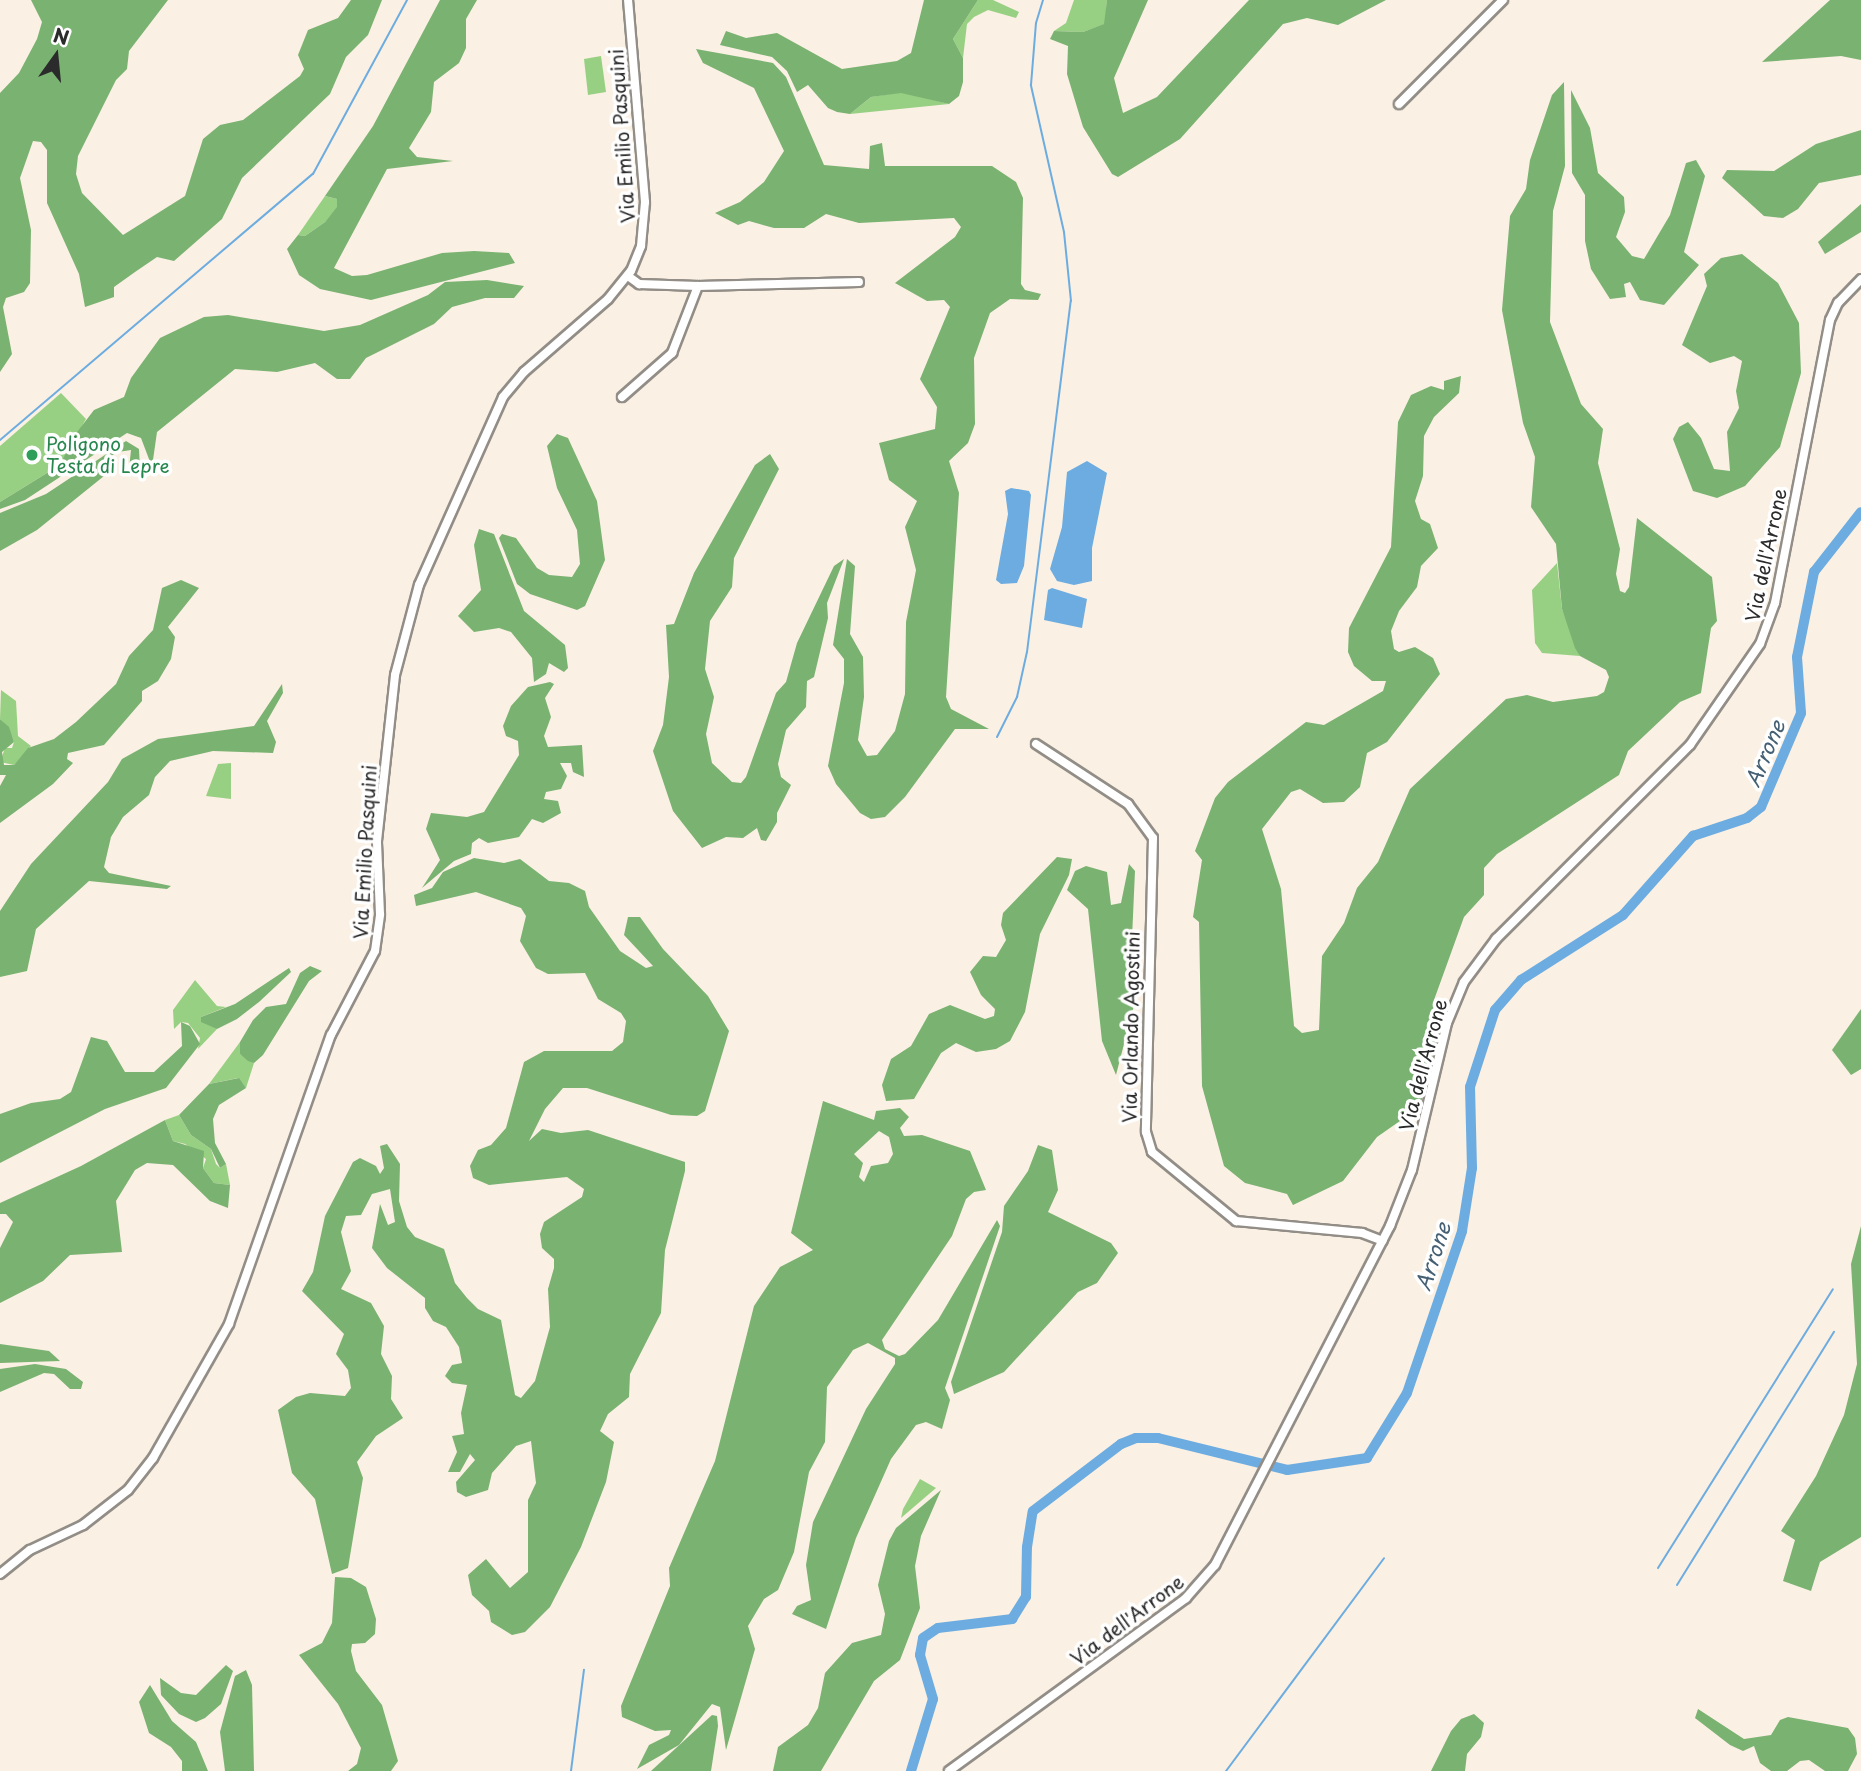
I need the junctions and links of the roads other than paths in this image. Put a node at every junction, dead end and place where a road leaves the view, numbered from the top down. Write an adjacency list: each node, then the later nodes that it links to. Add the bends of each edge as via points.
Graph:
1 (628, 0): 4 (street, Via Emilio Pasquini, via 646,218 641,246)
2 (1503, 0): 3 (street)
3 (1399, 104)
4 (628, 276): 7 (street, via 639,284); 11 (street, Via Emilio Pasquini, via 503,397 419,585 395,675 377,841 380,905 375,951 331,1035 221,1341 153,1458 128,1490 92,1519 30,1550)
5 (1861, 279): 10 (street, Via dell'Arrone, via 1838,303 1830,320 1775,603 1760,644 1690,745 1496,939 1468,975 1447,1023 1412,1170)
6 (859, 282): 7 (street)
7 (698, 286): 8 (street, via 672,353)
8 (622, 397)
9 (1036, 744): 10 (street, Via Orlando Agostini, via 1128,804 1153,838 1146,1132 1152,1152 1236,1221 1362,1233)
10 (1382, 1241): 12 (street, Via dell'Arrone, via 1215,1565 1186,1598)
11 (0, 1574)
12 (949, 1771)

